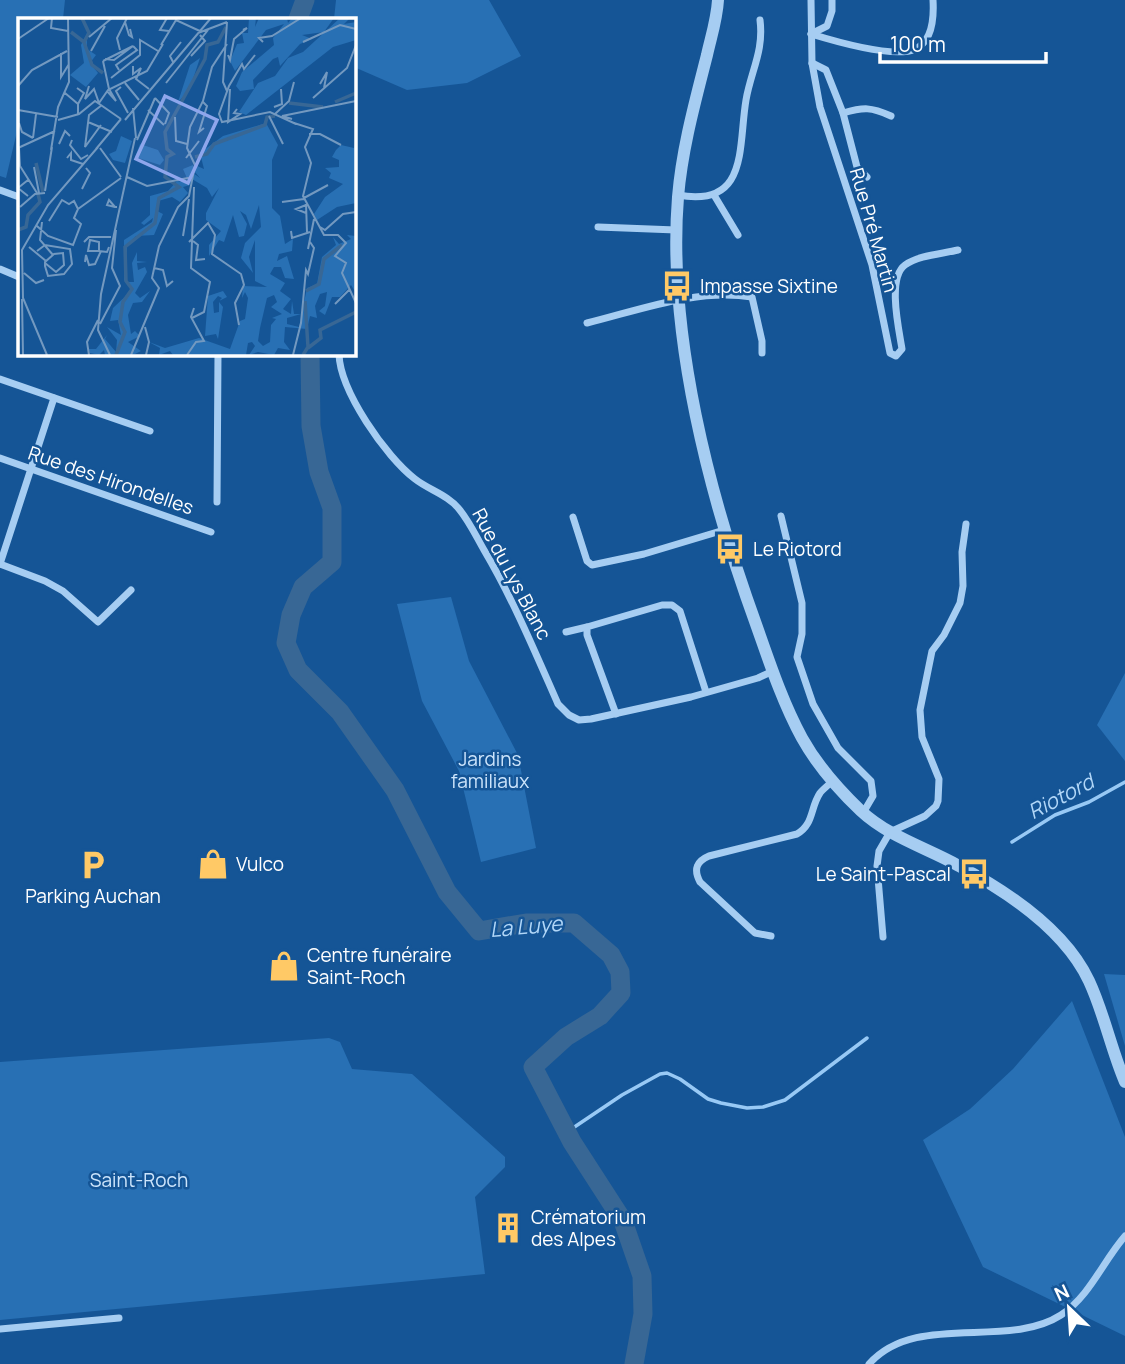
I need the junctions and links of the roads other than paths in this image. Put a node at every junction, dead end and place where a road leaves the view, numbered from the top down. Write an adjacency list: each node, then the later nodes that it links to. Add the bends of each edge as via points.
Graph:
1 (718, 0): 12 (street)
2 (811, 0): 6 (street, Rue Pré Martin)
3 (832, 0): 6 (street, via 827,26)
4 (933, 0): 6 (street, via 931,28 925,42 915,49 869,49)
5 (760, 20): 13 (street, via 762,39 746,100 737,168)
6 (811, 34): 7 (street, Rue Pré Martin)
7 (812, 63): 8 (street, via 826,70); 18 (street, Rue Pré Martin, via 821,107 872,265 890,354 896,356 902,349 895,283 899,271 915,260)
8 (843, 113): 9 (street, via 873,108); 10 (street, via 857,167)
9 (891, 116)
10 (867, 177)
11 (0, 190): 14 (street)
12 (678, 195): 13 (street); 16 (street)
13 (715, 195): 17 (street)
14 (18, 197)
15 (598, 227): 16 (street)
16 (676, 230): 21 (street)
17 (738, 235)
18 (958, 250)
19 (0, 269): 20 (street)
20 (18, 276)
21 (678, 300): 22 (street); 23 (street, via 737,294 752,297); 35 (street, via 694,399)
22 (587, 323)
23 (762, 354)
24 (218, 355): 31 (street)
25 (339, 355): 43 (street, Rue du Lys Blanc, via 358,407 386,451 413,478 449,498 466,519 499,576 558,704 579,720)
26 (0, 379): 27 (street)
27 (54, 398): 28 (street); 30 (street)
28 (150, 431)
29 (0, 458): 30 (street, Rue des Hirondelles)
30 (32, 469): 36 (street, Rue des Hirondelles); 37 (street)
31 (217, 502)
32 (781, 516): 45 (street, via 803,603 797,657 813,704 838,748 871,781 873,796)
33 (573, 517): 35 (street, via 587,562 592,565)
34 (966, 524): 46 (street, via 960,603 932,651 920,710 922,737 939,779 938,801 925,816)
35 (724, 530): 41 (street)
36 (211, 532)
37 (0, 564): 38 (street, via 62,591 98,622)
38 (131, 590)
39 (587, 627): 40 (street, Rue du Lys Blanc); 42 (street, Rue du Lys Blanc, via 672,605 680,611); 43 (street)
40 (566, 632)
41 (773, 670): 42 (street, Rue du Lys Blanc); 44 (street, via 803,740)
42 (705, 692): 43 (street, Rue du Lys Blanc)
43 (616, 714)
44 (832, 780): 45 (street); 47 (street, via 819,794 804,830 709,856 696,867 700,881 755,933)
45 (863, 813): 46 (street)
46 (890, 832): 48 (street, via 877,866); 49 (street, via 989,884 1068,947 1097,999)
47 (771, 936)
48 (883, 937)
49 (1125, 1082)
50 (1125, 1236): 53 (street, via 1076,1304 1060,1316 1029,1328 909,1340 890,1347)
51 (119, 1318): 52 (street)
52 (0, 1329)
53 (869, 1364)

